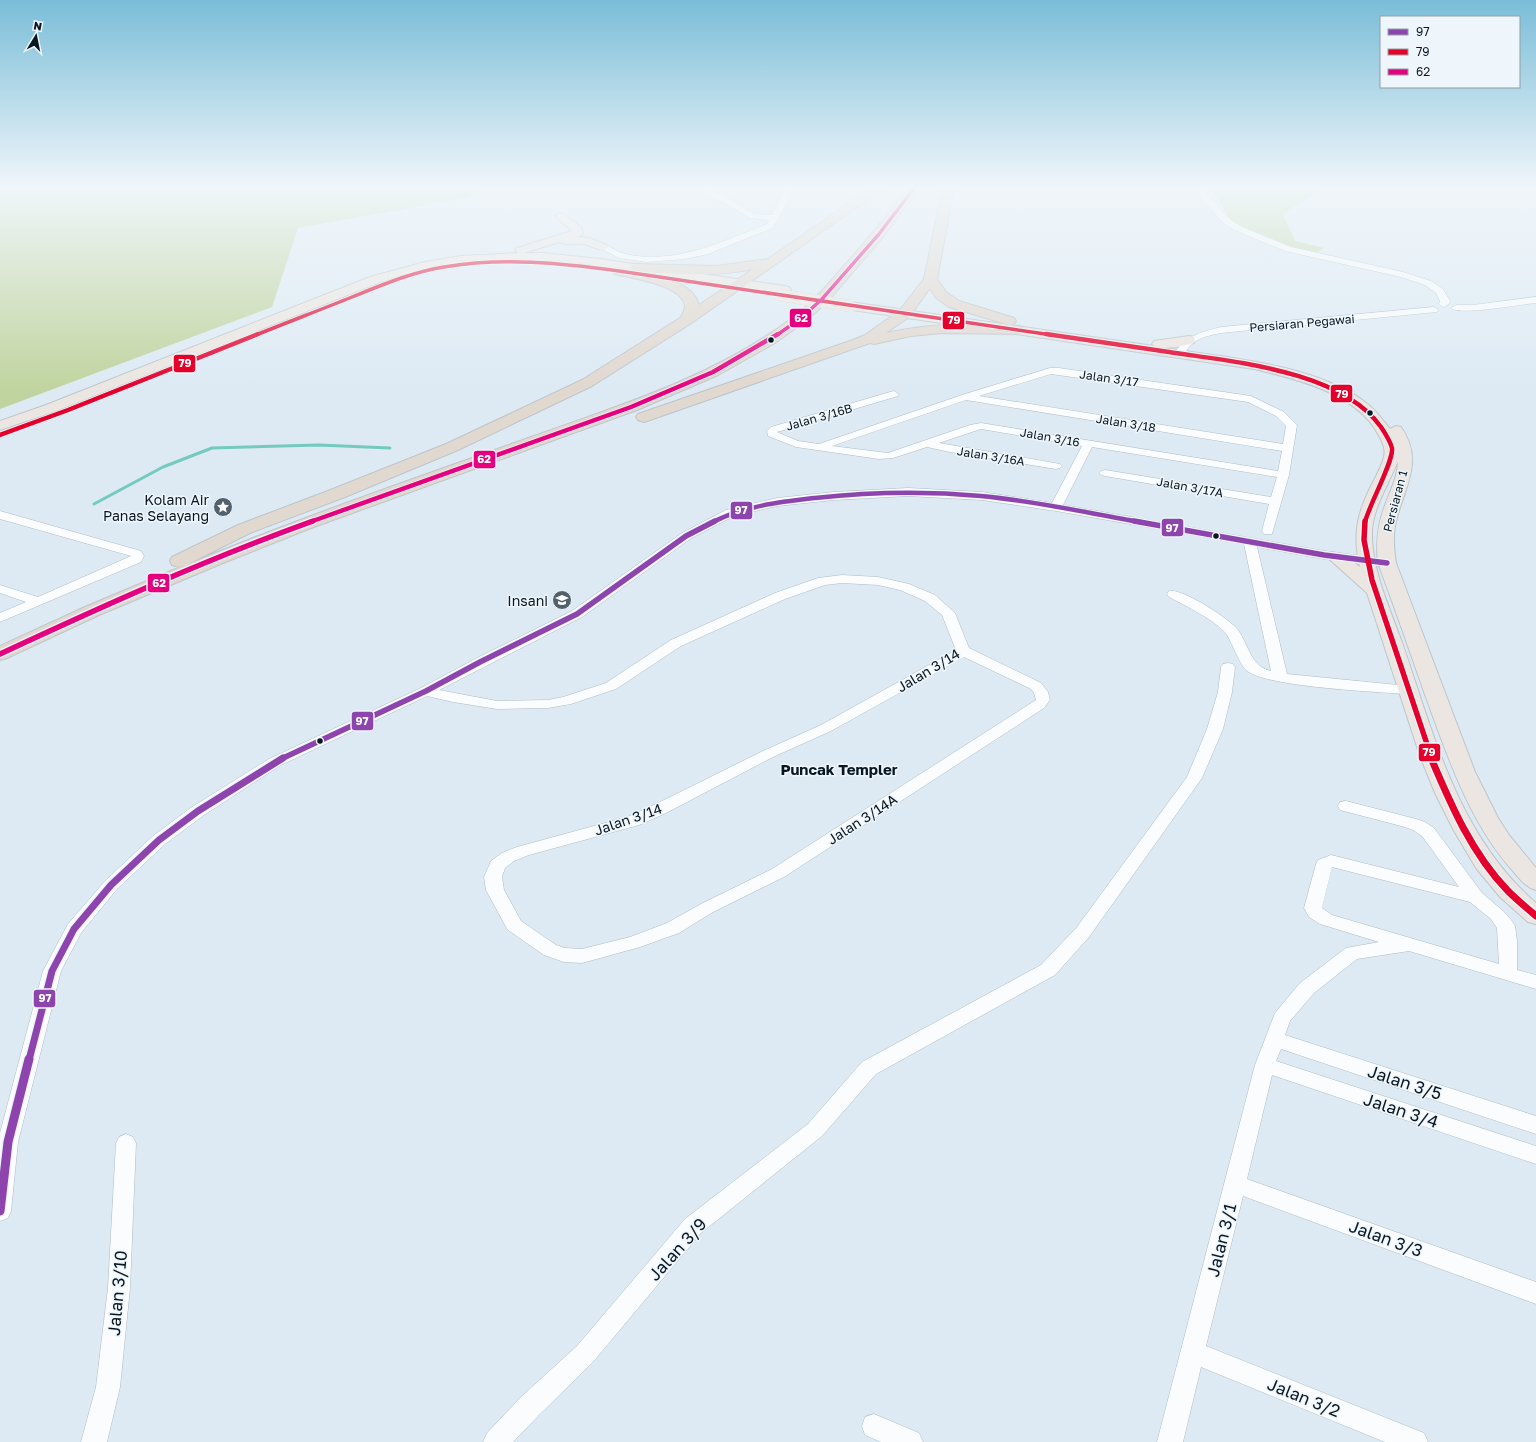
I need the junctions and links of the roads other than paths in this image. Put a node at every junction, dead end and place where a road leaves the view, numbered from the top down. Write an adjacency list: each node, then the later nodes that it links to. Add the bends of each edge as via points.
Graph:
1 (492, 254): 15 (main road, via 427,263)
2 (556, 254): 11 (main road)
3 (616, 254): 4 (street, via 654,259)
4 (687, 254)
5 (780, 254): 12 (highway, via 768,261 744,267 698,271)
6 (784, 254): 16 (highway)
7 (851, 254): 45 (highway, via 802,304 765,332 669,381 427,473 234,542)
8 (861, 254): 50 (highway, via 822,299 801,318 770,340 713,372 631,407 297,527)
9 (935, 254): 14 (highway)
10 (1311, 254): 18 (street, via 1428,283 1440,291)
11 (600, 262): 12 (main road); 15 (main road, via 542,256 481,257 425,265)
12 (637, 268): 16 (main road)
13 (619, 271): 16 (main road); 22 (highway, via 666,283 684,292 693,305); 29 (main road, via 521,261 462,264 429,270 382,285)
14 (930, 279): 20 (highway); 23 (highway, via 941,295 954,304)
15 (374, 280): 28 (main road)
16 (737, 286): 20 (main road, Persiaran 1, bridge); 22 (highway)
17 (1536, 300): 19 (street)
18 (1444, 304): 19 (street); 21 (street, via 1430,307)
19 (1456, 308): 21 (street, via 1456,311 1450,313)
20 (906, 310): 23 (main road, Persiaran 1); 24 (highway, via 870,338)
21 (1434, 310): 25 (street, Persiaran Pegawai, via 1229,329 1208,333)
22 (685, 321): 45 (highway, via 580,387 452,446 244,529)
23 (1016, 326): 24 (highway, via 915,331); 25 (main road, Persiaran 1); 25 (main road, Persiaran 1)
24 (858, 343): 50 (highway, via 376,509)
25 (1183, 348): 41 (main road, Persiaran 1, via 1309,380 1341,394 1373,416 1382,428 1392,452 1364,524); 44 (main road, Persiaran 1, via 1267,362 1314,375 1352,392 1386,417 1402,440 1406,460 1401,487 1388,520)
26 (894, 394): 32 (street, Jalan 3/16B, via 772,431 772,434 796,444)
27 (966, 397): 32 (street, Jalan 3/17); 33 (street, Jalan 3/18); 33 (street, Jalan 3/17, via 1050,371 1059,371 1251,400 1280,414 1292,425)
28 (0, 426)
29 (0, 435)
30 (926, 443): 31 (street, Jalan 3/16, via 981,426); 32 (street, Jalan 3/16, via 889,456); 34 (street, Jalan 3/16A)
31 (1088, 444): 36 (street, Jalan 3/16); 38 (street)
32 (821, 446)
33 (1287, 448): 36 (street, Jalan 3/17)
34 (1056, 466)
35 (1105, 473): 37 (street, Jalan 3/17A)
36 (1283, 475): 37 (street, Jalan 3/17)
37 (1275, 502): 40 (street, Jalan 3/17)
38 (1056, 507): 42 (street); 58 (street, via 982,496 908,492 777,502 730,513 686,536 577,614)
39 (0, 515): 49 (street, via 138,556)
40 (1268, 531)
41 (1364, 533): 43 (main road, via 1343,552); 44 (main road, Persiaran 1, via 1364,540)
42 (1250, 542): 43 (street); 56 (street)
43 (1329, 556): 44 (street); 47 (main road, via 1353,570)
44 (1378, 562): 47 (main road, Persiaran 1); 60 (main road, Persiaran 1, via 1486,819 1504,846)
45 (143, 579): 52 (highway)
46 (0, 589): 49 (street)
47 (1376, 592): 57 (main road, Persiaran 1)
48 (1174, 594): 56 (street, via 1200,608 1232,631 1251,667)
49 (38, 601): 51 (street)
50 (92, 611): 54 (highway)
51 (0, 618)
52 (0, 642)
53 (964, 651): 58 (street, Jalan 3/14, via 948,614 930,598 904,587 842,579 823,581 780,596 676,642 611,686 566,701 541,705 498,705); 64 (street, Jalan 3/14A, via 1036,686 1043,700 1039,705 778,873 673,928); 64 (street, Jalan 3/14, via 826,728 768,754 660,809 633,821 523,851 497,865 493,877 495,890 514,925 550,950 564,955)
54 (0, 654)
55 (1228, 667): 78 (street, Jalan 3/9, via 1225,692 1215,729 1194,778 1083,932 1048,970 869,1068 815,1130 693,1226 585,1354)
56 (1280, 677): 57 (street)
57 (1408, 690): 62 (main road, Persiaran 1, via 1431,755 1458,818 1482,860 1500,884)
58 (426, 692): 73 (street, via 275,762 198,811 165,836 110,885 74,929 52,971 8,1142)
59 (1346, 806): 61 (street, via 1420,826 1428,832)
60 (1536, 882)
61 (1476, 897): 63 (street, via 1339,862 1331,861 1324,864 1313,908 1315,913 1326,920); 65 (street, via 1506,926)
62 (1536, 916)
63 (1411, 944): 65 (street); 67 (street, Jalan 3/1, via 1352,953 1307,988 1282,1018)
64 (582, 956)
65 (1508, 974): 66 (street)
66 (1536, 982)
67 (1274, 1039): 68 (street, Jalan 3/1); 69 (street, Jalan 3/5)
68 (1265, 1065): 71 (street, Jalan 3/4); 72 (street, Jalan 3/1)
69 (1536, 1125)
70 (126, 1143): 77 (street, Jalan 3/10, via 117,1303 108,1388)
71 (1536, 1156)
72 (1235, 1184): 74 (street, Jalan 3/3); 75 (street, Jalan 3/1)
73 (0, 1211)
74 (1536, 1293)
75 (1193, 1352): 80 (street, Jalan 3/1); 81 (street, Jalan 3/2)
76 (874, 1426): 79 (street)
77 (94, 1442)
78 (496, 1442)
79 (910, 1442)
80 (1170, 1442)
81 (1415, 1442)

